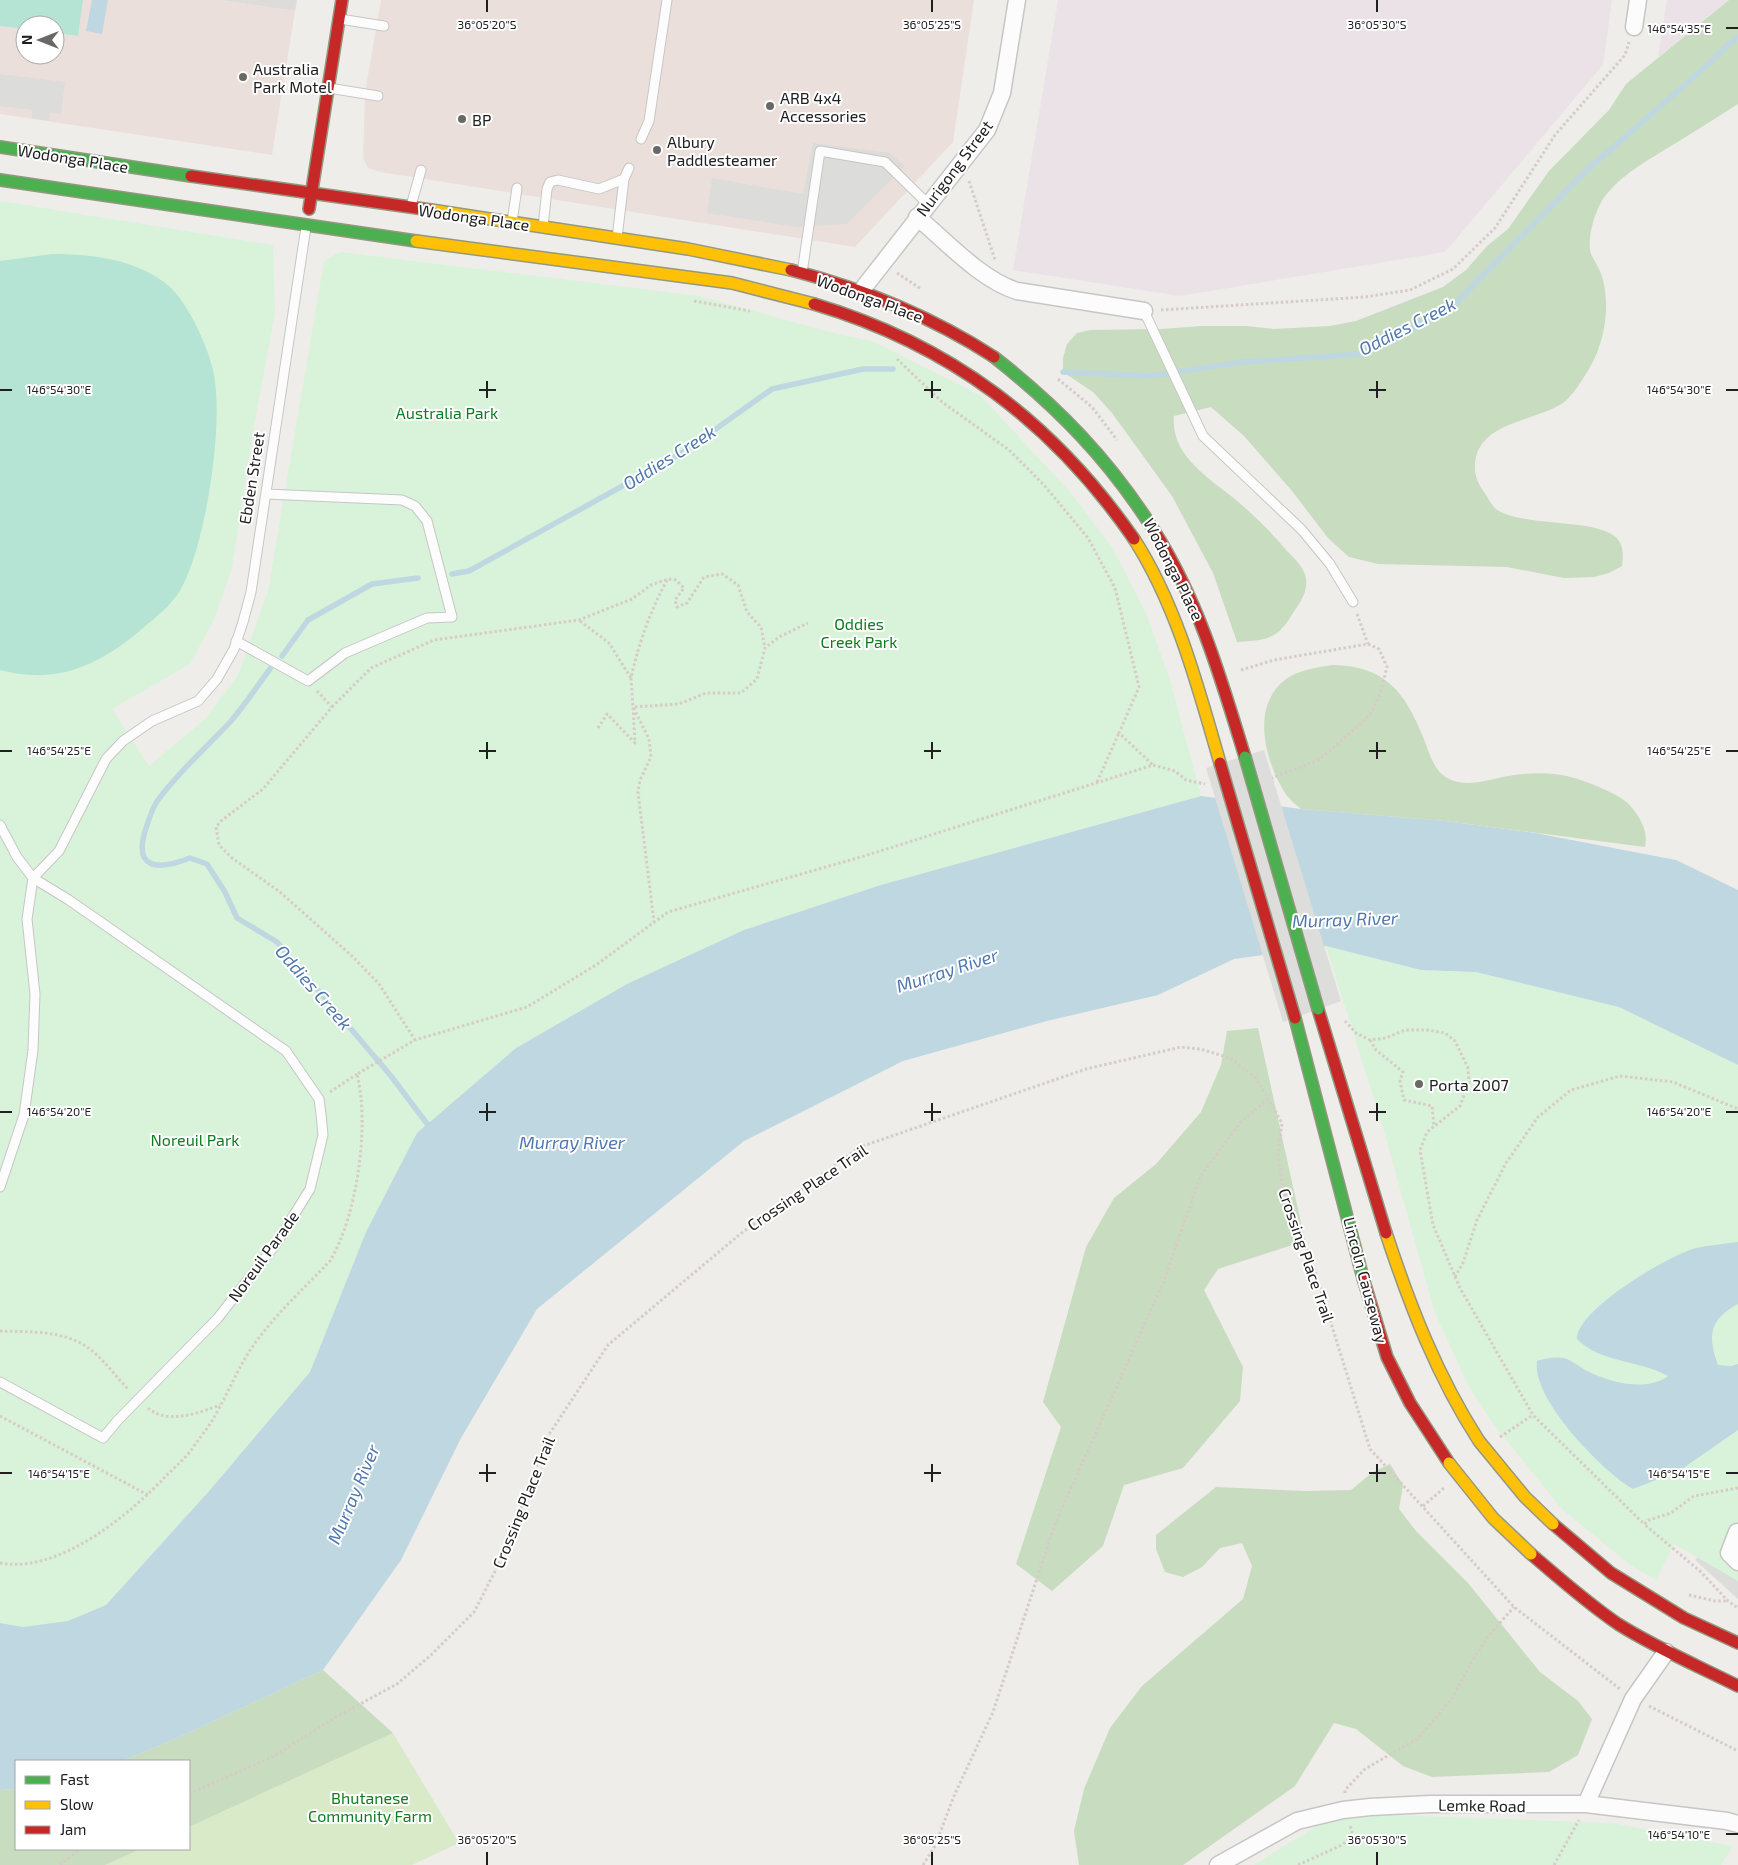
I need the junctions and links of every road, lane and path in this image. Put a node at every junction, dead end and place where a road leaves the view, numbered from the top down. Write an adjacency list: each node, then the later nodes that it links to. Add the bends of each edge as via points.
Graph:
1 (342, 0): 5 (main road, Ebden Street)
2 (667, 0): 10 (lane, via 649,121)
3 (1016, 0): 12 (street, Nurigong Street, via 1002,93 996,112 987,130)
4 (1638, 0): 7 (street)
5 (339, 19): 6 (lane); 8 (main road, Ebden Street)
6 (384, 26)
7 (1634, 27): 30 (path, via 1624,55 1555,135 1495,228 1453,269 1410,290 1365,297)
8 (328, 88): 9 (lane); 18 (main road, Ebden Street)
9 (378, 96)
10 (642, 139)
11 (0, 147): 18 (main road, Wodonga Place)
12 (962, 161): 19 (street, Nurigong Street); 27 (path)
13 (629, 168): 16 (lane)
14 (421, 170): 20 (lane)
15 (0, 180): 23 (main road, Wodonga Place)
16 (624, 180): 24 (lane, via 598,189 558,180 550,182); 25 (lane)
17 (517, 188): 22 (lane)
18 (311, 194): 20 (main road, Wodonga Place); 23 (main road, Ebden Street)
19 (928, 204): 21 (street, Nurigong Street); 26 (lane, via 885,162 820,151)
20 (410, 207): 22 (main road, Wodonga Place)
21 (917, 217): 27 (street); 28 (street, Nurigong Street)
22 (512, 222): 24 (main road, Wodonga Place)
23 (306, 226): 33 (lane, Ebden Street); 56 (main road, Wodonga Place, bridge, via 632,269 785,294 879,325 928,348 974,374 1026,415 1088,478 1132,535 1161,590 1189,657)
24 (543, 227): 25 (main road, Wodonga Place)
25 (617, 238): 26 (main road, Wodonga Place, via 738,258)
26 (802, 273): 28 (main road, Wodonga Place)
27 (1004, 287): 30 (street)
28 (861, 291): 55 (main road, Wodonga Place, bridge, via 907,308 946,328 1007,367 1044,396 1117,474 1153,528 1203,626)
29 (686, 300): 31 (path)
30 (1144, 310): 35 (lane, via 1203,436 1302,530 1330,564)
31 (751, 311)
32 (892, 354): 47 (path, via 942,402 1009,450 1044,485 1088,538 1115,588 1139,687)
33 (266, 494): 38 (lane, Ebden Street, via 250,592); 43 (lane, via 402,500 415,506 427,521 452,617 427,618 345,653)
34 (668, 579): 36 (path, via 651,585 632,599); 40 (path, via 676,580 684,588 675,600 677,607 687,603 704,577 722,574 738,585 747,612 761,627); 42 (path, via 652,608)
35 (1353, 602): 39 (path)
36 (579, 620): 42 (path, via 609,643); 44 (path, via 434,640 371,668)
37 (808, 623): 40 (path, via 779,637)
38 (236, 641): 43 (lane); 53 (lane, Ebden Street, via 217,679 198,701 152,721 123,741 106,759 59,851)
39 (1368, 644): 41 (path, via 1274,660); 49 (path, via 1379,649 1387,667 1372,712 1319,760 1281,776)
40 (766, 648): 45 (path, via 757,678 741,693 706,693 679,704)
41 (1241, 670)
42 (631, 678): 45 (path)
43 (308, 681): 44 (path)
44 (332, 707): 58 (path, via 263,789 221,821 216,827 216,835 219,845 232,858 280,892 353,957 379,984)
45 (633, 707): 46 (path, via 635,743 607,714); 54 (path, via 649,739 651,757 638,792)
46 (598, 728)
47 (1119, 733): 48 (path); 50 (path)
48 (1153, 765): 50 (path); 51 (path, via 1175,771 1186,780)
49 (1262, 780)
50 (1097, 782): 54 (path, via 861,857 668,912)
51 (1214, 786)
52 (0, 825): 53 (lane, Noreuil Parade)
53 (33, 878): 61 (lane, Noreuil Parade, via 92,915 286,1051); 65 (lane, via 27,919 35,994 33,1050 24,1115)
54 (654, 922): 58 (path, via 596,965 527,1007)
55 (1318, 1009): 80 (main road, Lincoln Causeway, bridge, via 1418,1326 1459,1412 1525,1497 1611,1573 1682,1622)
56 (1295, 1018): 81 (main road, Lincoln Causeway, bridge, via 1370,1304 1387,1357 1410,1403 1449,1463 1494,1518 1531,1554 1584,1599 1630,1630)
57 (1343, 1019): 59 (path, via 1356,1033)
58 (415, 1040): 60 (path)
59 (1370, 1040): 64 (path, via 1376,1050 1404,1072 1400,1081 1404,1100 1432,1106); 64 (path, via 1405,1030 1426,1030 1445,1033 1455,1041 1468,1068 1469,1082 1460,1106)
60 (357, 1074): 61 (path); 70 (path, via 363,1096 364,1122 345,1230 330,1261 258,1338)
61 (319, 1099): 69 (lane, Noreuil Parade, via 323,1135 317,1165 310,1189 296,1213 217,1319)
62 (1268, 1099): 78 (path, Crossing Place Trail, via 1282,1123 1278,1155 1283,1190 1314,1268 1370,1449); 85 (path, Crossing Place Trail, via 1256,1078 1230,1058 1181,1047 1086,1069 860,1148 738,1235 608,1345 546,1439 506,1550 474,1612 431,1655 397,1684 272,1757); 91 (path, via 1240,1123 1200,1177 1164,1281 1055,1524 993,1712)
63 (1738, 1109): 66 (path, via 1673,1082 1620,1076 1571,1090 1538,1117 1506,1162 1476,1220 1463,1264)
64 (1434, 1127): 66 (path, via 1426,1132 1420,1150 1433,1225)
65 (0, 1187)
66 (1455, 1277): 74 (path, via 1533,1415)
67 (0, 1330): 69 (path, via 76,1340 92,1350)
68 (0, 1382): 69 (lane, Noreuil Parade, via 104,1438)
69 (138, 1400): 70 (path, via 150,1410 166,1416 195,1415)
70 (220, 1405): 73 (path, via 192,1449)
71 (0, 1416): 73 (path)
72 (1738, 1488): 74 (path, via 1694,1496 1671,1513)
73 (148, 1495): 77 (path, via 112,1526 72,1550 27,1562)
74 (1644, 1524): 79 (path)
75 (1737, 1532): 76 (street, via 1729,1553)
76 (1738, 1562)
77 (0, 1563)
78 (1514, 1607): 83 (path, Crossing Place Trail); 87 (path, via 1489,1635 1453,1697 1433,1722 1417,1739 1365,1769 1345,1790)
79 (1738, 1608)
80 (1738, 1644)
81 (1668, 1648): 82 (main road, Lincoln Causeway); 83 (street)
82 (1738, 1686)
83 (1632, 1699): 84 (path, Crossing Place Trail); 86 (street)
84 (1738, 1750)
85 (190, 1794)
86 (1586, 1804): 87 (street, Lemke Road, via 1430,1804); 88 (street); 94 (path)
87 (1343, 1810): 92 (street, Lemke Road, via 1297,1821); 93 (path, via 1353,1835 1342,1845)
88 (1738, 1824)
89 (79, 1850): 90 (path)
90 (60, 1865)
91 (924, 1865)
92 (1218, 1865)
93 (1298, 1865)
94 (1554, 1865)

